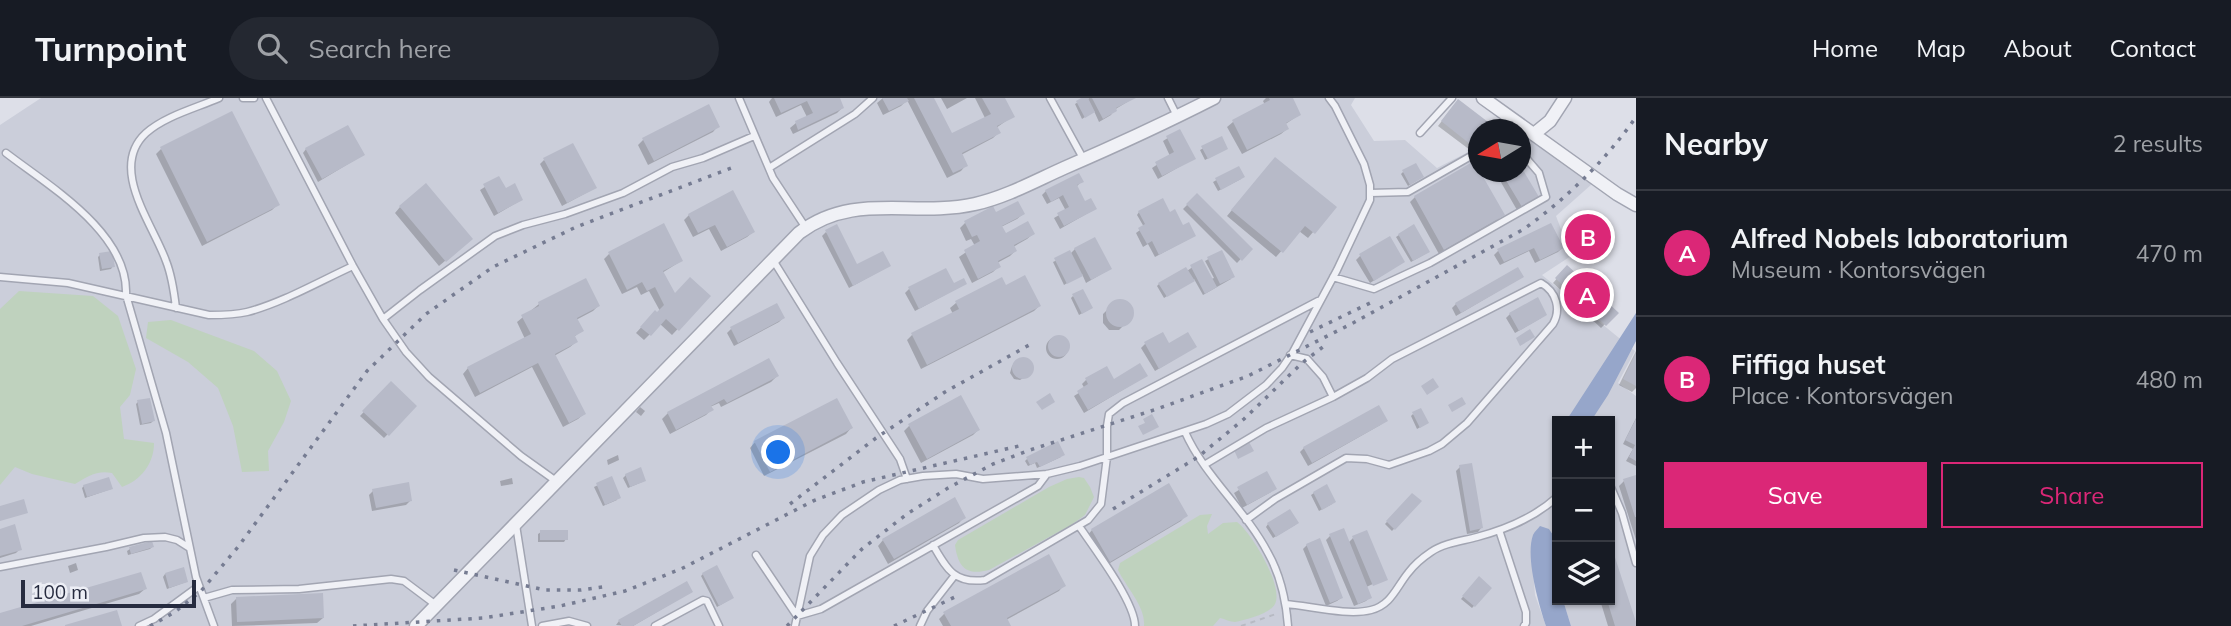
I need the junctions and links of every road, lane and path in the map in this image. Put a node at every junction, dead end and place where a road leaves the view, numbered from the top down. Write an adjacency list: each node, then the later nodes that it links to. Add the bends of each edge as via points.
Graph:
1 (219, 98): 32 (lane, via 148,131 135,145 131,159 142,209 173,279)
2 (243, 98): 3 (lane)
3 (254, 98)
4 (266, 98): 27 (lane)
5 (739, 98): 17 (lane)
6 (873, 98): 22 (lane)
7 (1049, 98): 20 (lane)
8 (1168, 98): 14 (lane)
9 (1214, 98): 14 (street)
10 (1329, 98): 23 (lane, via 1364,164)
11 (1452, 98): 15 (lane)
12 (1483, 98): 16 (street)
13 (1565, 98): 16 (street, via 1550,121)
14 (1177, 116): 20 (street)
15 (1420, 133)
16 (1534, 134): 24 (street)
17 (754, 136): 22 (lane); 33 (lane, via 672,167 623,193 495,236)
18 (6, 153): 30 (lane, via 69,201 110,242 123,270)
19 (1468, 158): 23 (lane, via 1408,192)
20 (1084, 160): 25 (street, via 976,204 928,209 867,207 846,210)
21 (1531, 163): 29 (lane, via 1546,197 1374,289)
22 (769, 168): 25 (lane)
23 (1370, 193): 29 (lane)
24 (1636, 205)
25 (806, 228): 26 (street)
26 (774, 260): 40 (lane, via 900,459); 41 (street)
27 (353, 266): 32 (lane, via 248,312 209,315); 33 (lane)
28 (0, 277): 30 (lane, via 68,283)
29 (1333, 277): 31 (lane)
30 (126, 296): 32 (lane); 49 (lane, via 166,433)
31 (1320, 300): 34 (lane); 37 (lane, via 1123,403 1109,414)
32 (176, 308)
33 (383, 319): 41 (lane, via 429,377)
34 (1290, 355): 35 (lane, via 1307,359); 36 (lane, via 1266,385 1228,415)
35 (1333, 397): 38 (lane, via 1266,428); 44 (lane, via 1392,359 1541,283 1558,303 1558,315 1539,342 1467,423 1442,444 1390,465 1346,458)
36 (1185, 432): 37 (lane); 38 (lane)
37 (1107, 457): 39 (lane); 46 (lane, via 1101,504)
38 (1203, 465): 44 (lane)
39 (1047, 474): 40 (lane); 48 (lane, via 1038,486)
40 (907, 479): 58 (lane, via 866,498 823,535 810,556)
41 (556, 481): 45 (street)
42 (1615, 497): 51 (lane)
43 (1552, 501): 47 (lane)
44 (1246, 520): 57 (lane, via 1271,559)
45 (516, 523): 56 (street); 62 (lane)
46 (1079, 526): 53 (lane, via 985,580 969,582); 69 (lane, via 1126,599)
47 (1499, 530): 57 (lane, via 1434,550 1383,606 1370,611); 72 (lane, via 1526,611)
48 (933, 545): 53 (lane); 58 (lane, via 821,609)
49 (188, 547): 52 (lane, via 165,537 144,538); 54 (lane)
50 (755, 555): 58 (lane)
51 (1636, 563)
52 (0, 567)
53 (955, 575): 68 (lane, via 926,611)
54 (198, 586): 55 (lane); 59 (lane)
55 (204, 598): 56 (lane, via 232,590 299,589 391,579 404,581); 60 (lane)
56 (436, 605): 61 (street)
57 (1286, 607): 70 (path); 71 (lane)
58 (797, 616): 67 (lane)
59 (139, 626)
60 (214, 626)
61 (416, 626)
62 (531, 626)
63 (542, 626): 64 (lane, via 569,621)
64 (587, 626)
65 (655, 626): 66 (lane, via 703,600 708,601)
66 (719, 626)
67 (794, 626)
68 (920, 626)
69 (1135, 626)
70 (1241, 626)
71 (1288, 626)
72 (1524, 626)

